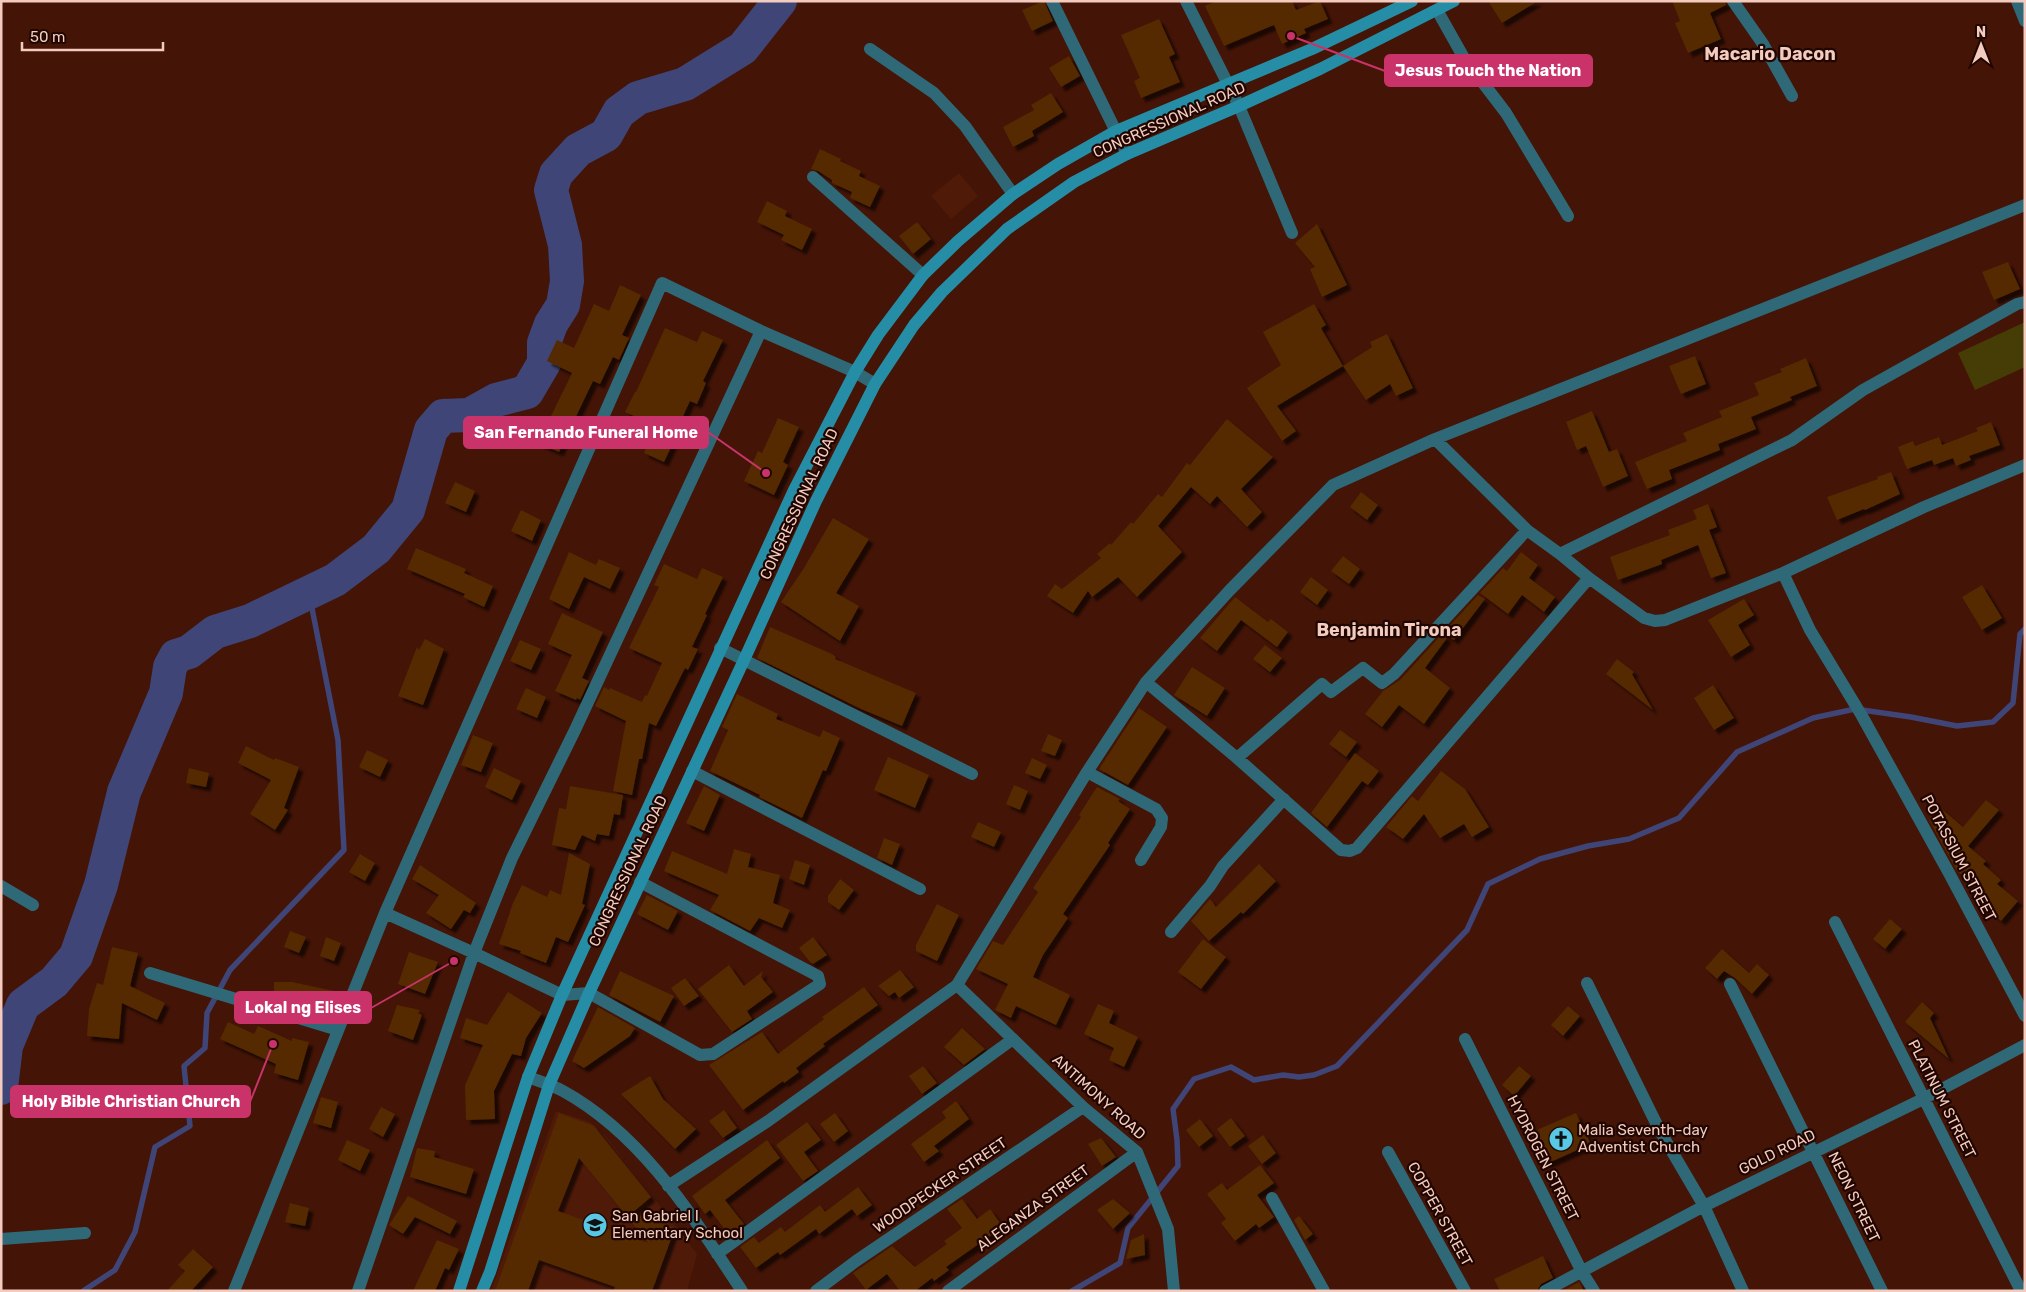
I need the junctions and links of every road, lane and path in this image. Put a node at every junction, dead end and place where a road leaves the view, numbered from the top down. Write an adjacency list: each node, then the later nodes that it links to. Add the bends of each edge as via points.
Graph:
1 (1052, 1): 13 (street)
2 (1186, 1): 10 (street)
3 (1412, 1): 10 (main road, CONGRESSIONAL ROAD)
4 (1454, 1): 7 (main road, CONGRESSIONAL ROAD)
5 (1733, 1): 11 (street, via 1763,44)
6 (2017, 1): 8 (street)
7 (1437, 10): 12 (main road, CONGRESSIONAL ROAD); 19 (street, via 1464,58 1506,113)
8 (2025, 21)
9 (870, 48): 16 (street, via 934,93 965,126)
10 (1229, 84): 12 (street); 13 (main road, CONGRESSIONAL ROAD)
11 (1792, 96)
12 (1239, 106): 14 (main road, CONGRESSIONAL ROAD); 21 (street)
13 (1116, 131): 14 (street); 16 (main road, CONGRESSIONAL ROAD)
14 (1126, 154): 20 (main road, CONGRESSIONAL ROAD, via 1074,182)
15 (813, 177): 22 (street)
16 (1013, 194): 18 (main road, CONGRESSIONAL ROAD)
17 (2025, 205): 27 (street)
18 (990, 212): 20 (main road); 22 (main road, CONGRESSIONAL ROAD)
19 (1568, 216)
20 (1007, 229): 26 (main road, CONGRESSIONAL ROAD, via 942,292 914,325)
21 (1292, 233)
22 (923, 275): 25 (main road, CONGRESSIONAL ROAD)
23 (2025, 302): 30 (street, via 1863,390 1792,440)
24 (761, 331): 25 (street); 46 (street, via 662,283); 50 (street, via 512,858)
25 (855, 372): 26 (street); 33 (main road, CONGRESSIONAL ROAD, via 794,490)
26 (875, 384): 34 (main road, CONGRESSIONAL ROAD, via 816,501)
27 (1435, 439): 29 (street); 35 (street, via 1333,485)
28 (2025, 465): 31 (street, via 1924,507)
29 (1526, 530): 30 (street); 36 (street, via 1394,674 1382,683 1363,668 1331,692 1322,684)
30 (1560, 554): 32 (street)
31 (1783, 573): 32 (street, via 1666,620 1644,618); 58 (street, POTASSIUM STREET, via 1810,630 1851,696)
32 (1589, 578): 40 (street, via 1357,848 1341,850)
33 (720, 648): 34 (street); 49 (main road, CONGRESSIONAL ROAD)
34 (744, 660): 37 (main road, CONGRESSIONAL ROAD); 39 (street)
35 (1146, 682): 36 (street); 38 (street)
36 (1237, 758): 40 (street)
37 (692, 771): 42 (main road, CONGRESSIONAL ROAD); 44 (street)
38 (1087, 772): 41 (street, via 1156,808 1162,818 1161,827); 55 (street)
39 (972, 774)
40 (1284, 800): 48 (street, via 1223,866)
41 (1141, 860)
42 (640, 882): 51 (main road, CONGRESSIONAL ROAD); 56 (street, via 818,976 820,984 707,1055 700,1055)
43 (1, 886): 45 (street)
44 (920, 889)
45 (33, 906)
46 (384, 913): 50 (street); 59 (street)
47 (1835, 922): 65 (street, PLATINUM STREET)
48 (1171, 932)
49 (587, 944): 51 (main road); 57 (main road, CONGRESSIONAL ROAD)
50 (474, 952): 57 (street); 78 (street)
51 (607, 954): 56 (main road, CONGRESSIONAL ROAD)
52 (150, 973): 59 (street)
53 (1587, 983): 72 (street, via 1660,1131)
54 (1730, 984): 69 (street, NEON STREET)
55 (957, 985): 60 (street, ANTIMONY ROAD); 70 (street, via 768,1121)
56 (588, 993): 57 (street); 64 (main road, CONGRESSIONAL ROAD)
57 (562, 995): 63 (main road, CONGRESSIONAL ROAD)
58 (2025, 1016)
59 (338, 1030): 77 (street)
60 (1013, 1039): 66 (street, ANTIMONY ROAD); 75 (street)
61 (1466, 1039): 76 (street, HYDROGEN STREET)
62 (2025, 1045): 65 (street, GOLD ROAD)
63 (528, 1077): 64 (street); 79 (main road, CONGRESSIONAL ROAD)
64 (549, 1085): 70 (street, via 588,1106 641,1152); 80 (main road, CONGRESSIONAL ROAD)
65 (1923, 1099): 69 (street, GOLD ROAD); 91 (street, PLATINUM STREET)
66 (1083, 1107): 67 (street, ANTIMONY ROAD); 82 (street, WOODPECKER STREET)
67 (1138, 1152): 83 (street, ALEGANZA STREET); 84 (street, ANTIMONY ROAD, via 1168,1229)
68 (1388, 1152): 86 (street, COPPER STREET)
69 (1814, 1152): 72 (street, GOLD ROAD); 90 (street, NEON STREET)
70 (668, 1186): 75 (street)
71 (1272, 1198): 85 (street)
72 (1704, 1206): 76 (street, GOLD ROAD); 89 (street)
73 (84, 1233): 74 (street)
74 (1, 1239)
75 (717, 1254): 81 (street)
76 (1582, 1272): 87 (street, GOLD ROAD); 88 (street, HYDROGEN STREET)
77 (234, 1291)
78 (358, 1291)
79 (459, 1291)
80 (482, 1291)
81 (742, 1291)
82 (816, 1291)
83 (948, 1291)
84 (1174, 1291)
85 (1324, 1291)
86 (1465, 1291)
87 (1545, 1291)
88 (1594, 1291)
89 (1743, 1291)
90 (1882, 1291)
91 (2021, 1291)

